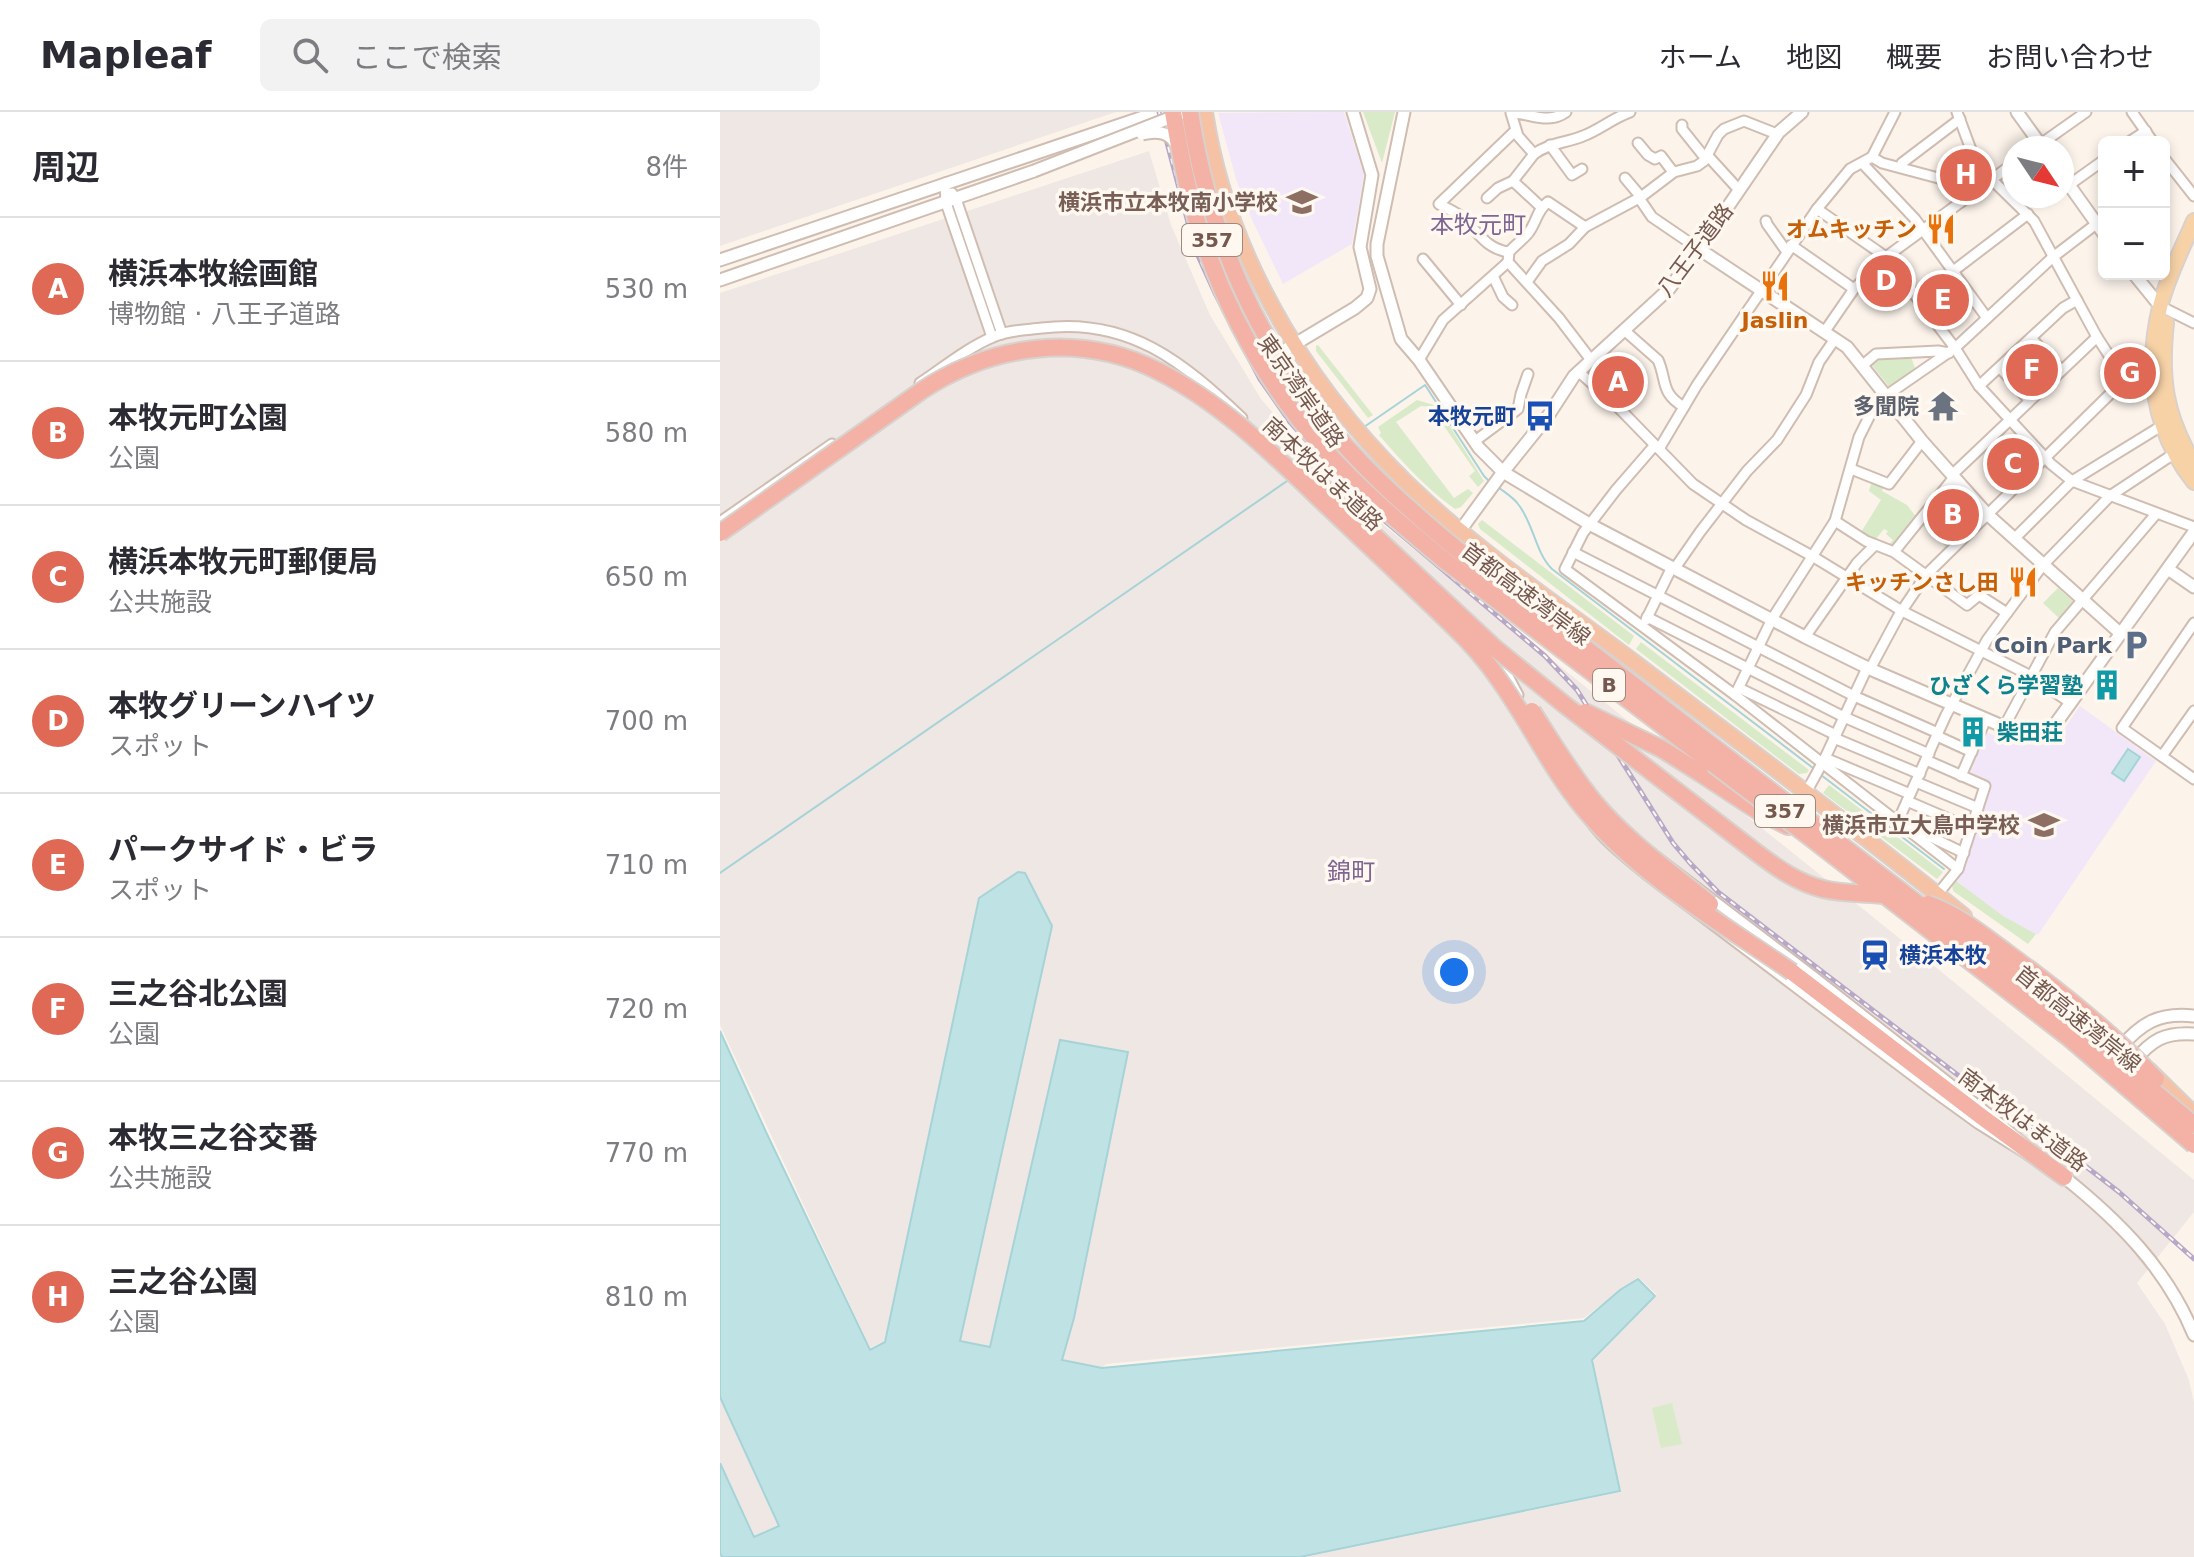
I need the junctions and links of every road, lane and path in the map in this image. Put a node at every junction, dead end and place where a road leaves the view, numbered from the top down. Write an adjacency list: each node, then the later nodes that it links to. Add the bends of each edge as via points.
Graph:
1 (1142, 112): 19 (street)
2 (1158, 112): 19 (street)
3 (1175, 112): 71 (highway, 東京湾岸道路 / 357); 182 (highway, 首都高速湾岸線 / B, bridge, via 1188,191 1217,277 1276,387 1322,447 1444,560)
4 (1187, 112): 27 (street, bridge); 193 (highway, 首都高速湾岸線 / B, bridge, via 1218,229 1249,306 1305,396 1360,462 1465,556)
5 (1205, 112): 91 (highway, 東京湾岸道路 / 357, via 1239,233)
6 (1353, 112): 91 (street, via 1372,175 1360,247 1369,295)
7 (1404, 112): 94 (street, via 1377,256 1399,333)
8 (1510, 112): 9 (street, via 1549,119); 20 (street)
9 (1566, 112)
10 (1630, 112): 29 (street, via 1586,135)
11 (1802, 112): 22 (street, 八王子道路)
12 (1895, 112): 32 (street)
13 (2017, 112): 23 (street)
14 (2086, 112): 24 (street)
15 (2132, 112): 21 (street)
16 (1959, 115): 31 (street); 36 (street)
17 (1746, 116): 22 (street); 33 (street, via 1718,135)
18 (1682, 125): 33 (street)
19 (1110, 127): 46 (street)
20 (1515, 131): 30 (street); 66 (street, via 1439,204)
21 (2146, 131): 25 (street); 26 (street)
22 (1777, 134): 47 (street, 八王子道路)
23 (2032, 136)
24 (2054, 136)
25 (2138, 136)
26 (2149, 136)
27 (1113, 141): 52 (street, bridge); 71 (street, bridge, via 1156,131 1173,138)
28 (1638, 143): 38 (street, via 1655,159 1661,156)
29 (1550, 145): 30 (street); 37 (street, via 1569,178)
30 (1534, 154): 45 (street)
31 (1973, 155): 43 (street); 44 (street)
32 (1872, 157): 35 (street); 36 (street)
33 (1707, 158): 38 (street); 47 (street)
34 (2098, 163): 40 (street)
35 (1863, 164): 55 (street, via 1850,169); 62 (street)
36 (1900, 167): 43 (street)
37 (1582, 169)
38 (1673, 172): 51 (street)
39 (2002, 172): 44 (street)
40 (2074, 175)
41 (2170, 176): 49 (street)
42 (1625, 178): 51 (street)
43 (1942, 179): 53 (street)
44 (1991, 180): 53 (street); 56 (street)
45 (1513, 181): 50 (street); 54 (street)
46 (945, 183): 52 (street); 70 (street)
47 (1739, 190): 64 (street, 八王子道路)
48 (2074, 191): 57 (street)
49 (2194, 196)
50 (1487, 198)
51 (1640, 198): 61 (street); 64 (street, via 1652,217)
52 (951, 201): 74 (street); 87 (street)
53 (1961, 202): 62 (street)
54 (1541, 207): 61 (street, via 1548,202); 66 (street)
55 (1817, 209): 65 (street); 67 (street)
56 (2028, 214): 68 (street); 72 (street)
57 (2098, 219)
58 (1766, 221): 65 (street)
59 (2194, 221): 82 (main road)
60 (2098, 223): 68 (street)
61 (1585, 227): 76 (street, via 1542,261)
62 (1923, 230): 67 (street); 72 (street)
63 (2194, 242): 82 (main road)
64 (1699, 249): 77 (street); 85 (street, 八王子道路, via 1669,289)
65 (1789, 249): 77 (street); 78 (street)
66 (1508, 257): 73 (street); 76 (street)
67 (1886, 257): 78 (street); 92 (street)
68 (2053, 257): 79 (street); 83 (street)
69 (1423, 259): 80 (street)
70 (720, 260)
71 (1220, 260): 93 (highway, 東京湾岸道路 / 357)
72 (1952, 272): 83 (street)
73 (1493, 276): 80 (street); 81 (street)
74 (720, 280)
75 (2139, 280): 82 (street)
76 (1527, 282): 95 (street)
77 (1762, 289): 86 (street); 107 (street)
78 (1854, 289): 86 (street)
79 (2077, 300): 88 (street); 89 (street)
80 (1461, 305): 94 (street, via 1443,320)
81 (1512, 305)
82 (2164, 309): 84 (street); 102 (main road)
83 (1987, 318): 92 (street)
84 (2194, 323)
85 (1624, 330): 95 (street, 八王子道路); 107 (street, via 1658,360 1663,382)
86 (1825, 331): 90 (street)
87 (997, 336): 126 (street, via 955,359); 176 (street, via 1050,327 1103,329 1150,345 1193,373 1497,662)
88 (2097, 337): 98 (street); 101 (street)
89 (2031, 338): 97 (street); 98 (street)
90 (1835, 339): 96 (street); 122 (street, via 1777,440)
91 (1295, 344): 93 (street); 130 (highway, 東京湾岸道路 / 357, via 1365,441)
92 (1952, 350): 96 (street, via 1876,354); 103 (street); 104 (street)
93 (1275, 356): 133 (highway, 東京湾岸道路 / 357, via 1359,470)
94 (1419, 360): 110 (street)
95 (1591, 360): 99 (street, 八王子道路)
96 (1863, 365): 104 (street)
97 (2000, 368): 103 (street); 105 (street)
98 (2061, 370): 105 (street)
99 (1579, 372): 112 (street); 118 (street, 八王子道路)
100 (1528, 374): 110 (street, via 1518,409)
101 (2127, 383): 102 (street); 114 (street)
102 (2158, 383): 109 (main road); 115 (main road)
103 (1979, 386): 108 (street)
104 (1887, 395): 111 (street); 116 (street, via 1859,437)
105 (2029, 400): 108 (street)
106 (1220, 407): 129 (highway, 南本牧はま道路, bridge, via 1168,372 1118,353 1065,344 1008,350 933,379); 186 (highway, 南本牧はま道路, bridge, via 1308,483 1485,653 1583,788 1622,831); 193 (highway, bridge, via 1316,480 1509,659 1757,853 1811,885 1910,898 1961,919 2124,1046)
107 (1684, 407): 112 (street)
108 (2009, 419): 114 (street); 117 (street)
109 (2163, 425): 113 (main road); 119 (street)
110 (1475, 441): 118 (street)
111 (1922, 441): 116 (street, via 1889,484); 117 (street)
112 (1657, 447): 122 (street, via 1693,484); 127 (street)
113 (2175, 453): 120 (main road); 121 (street)
114 (2044, 458): 119 (street); 123 (street)
115 (2194, 464)
116 (1851, 469): 125 (street)
117 (1954, 475): 123 (street); 135 (street)
118 (1497, 480): 127 (street); 130 (street, 八王子道路)
119 (2072, 481): 121 (street); 131 (street)
120 (2194, 482)
121 (2110, 496): 124 (street); 138 (street)
122 (1722, 502): 136 (street); 139 (street)
123 (1987, 514): 131 (street); 141 (street)
124 (2156, 514): 128 (street); 145 (street)
125 (1835, 521): 132 (street); 136 (street)
126 (720, 522)
127 (1591, 525): 134 (street); 139 (street)
128 (2194, 530): 140 (street)
129 (720, 531): 137 (highway, 南本牧はま道路, bridge, via 951,372 1008,353 1065,347 1142,364 1198,394 1270,453)
130 (1460, 531): 133 (street, 八王子道路); 175 (highway, 東京湾岸道路 / 357)
131 (2014, 539): 138 (street)
132 (1875, 545): 135 (street); 142 (street)
133 (1444, 552): 179 (highway, 東京湾岸道路 / 357)
134 (1573, 552): 144 (street); 149 (street, via 1565,569)
135 (1894, 552): 141 (street)
136 (1812, 556): 142 (street); 148 (street)
137 (1389, 565): 182 (highway, bridge, via 1557,695 1662,749); 186 (highway, 南本牧はま道路, bridge, via 1486,661 1557,773 1599,826 1662,882)
138 (2043, 565): 145 (street); 147 (street)
139 (1673, 568): 144 (street); 148 (street)
140 (2168, 569): 143 (street); 151 (street)
141 (1926, 575): 146 (street); 147 (street, via 1967,605 1979,595)
142 (1847, 577): 146 (street); 152 (street)
143 (2194, 587)
144 (1657, 596): 149 (street); 153 (street)
145 (2083, 601): 151 (street); 157 (street, via 2055,632)
146 (1902, 611): 154 (street); 156 (street)
147 (2007, 613): 154 (street)
148 (1772, 619): 152 (street); 153 (street)
149 (1645, 622): 155 (street); 158 (street)
150 (2194, 623): 169 (street, via 2122,728)
151 (2121, 634): 160 (street)
152 (1805, 637): 156 (street)
153 (1757, 648): 155 (street); 159 (street)
154 (1981, 652): 157 (street); 161 (street)
155 (1748, 668): 158 (street); 163 (street)
156 (1868, 668): 159 (street); 161 (street)
157 (2031, 676): 160 (street); 165 (street)
158 (1737, 692): 167 (street); 171 (street)
159 (1854, 696): 163 (street); 166 (street)
160 (2071, 703): 165 (street, via 2046,735 2023,735)
161 (1953, 705): 164 (street); 166 (street)
162 (2194, 711): 169 (street)
163 (1844, 717): 167 (street); 170 (street)
164 (1986, 719): 165 (street); 168 (street)
165 (2004, 727)
166 (1938, 734): 168 (street); 170 (street)
167 (1835, 737): 171 (street); 173 (street)
168 (1972, 752): 172 (street)
169 (2162, 756): 174 (street)
170 (1927, 757): 172 (street); 173 (street)
171 (1824, 760): 175 (street); 177 (street); 180 (street)
172 (1961, 776): 178 (street, via 1985,786)
173 (1918, 778): 177 (street); 178 (street)
174 (2194, 779)
175 (1807, 793): 179 (street); 185 (highway, 東京湾岸道路 / 357)
176 (1576, 796): 195 (street, via 1825,985); 195 (street, via 1605,839 1646,874 1932,1090)
177 (1908, 798): 180 (street); 181 (street)
178 (1978, 808): 181 (street)
179 (1793, 817): 191 (highway, 東京湾岸道路 / 357)
180 (1898, 821): 183 (street); 184 (street)
181 (1972, 829): 183 (street)
182 (1811, 838): 194 (highway, 首都高速湾岸線 / B, bridge, via 2068,1037)
183 (1964, 853): 184 (street)
184 (1958, 869): 185 (street)
185 (1937, 895): 189 (highway, 東京湾岸道路 / 357)
186 (1792, 972): 195 (highway, 南本牧はま道路)
187 (2194, 1016): 189 (street, via 2155,1019)
188 (2194, 1034): 190 (street, via 2167,1035)
189 (2122, 1046): 190 (highway, 東京湾岸道路 / 357); 191 (street)
190 (2137, 1057): 192 (street); 193 (highway, 東京湾岸道路 / 357)
191 (2109, 1062): 192 (highway, 東京湾岸道路 / 357)
192 (2124, 1074): 194 (highway, 東京湾岸道路 / 357)
193 (2194, 1120)
194 (2194, 1144)
195 (2064, 1177): 196 (street, 南本牧はま道路, via 2144,1251)
196 (2194, 1335)

